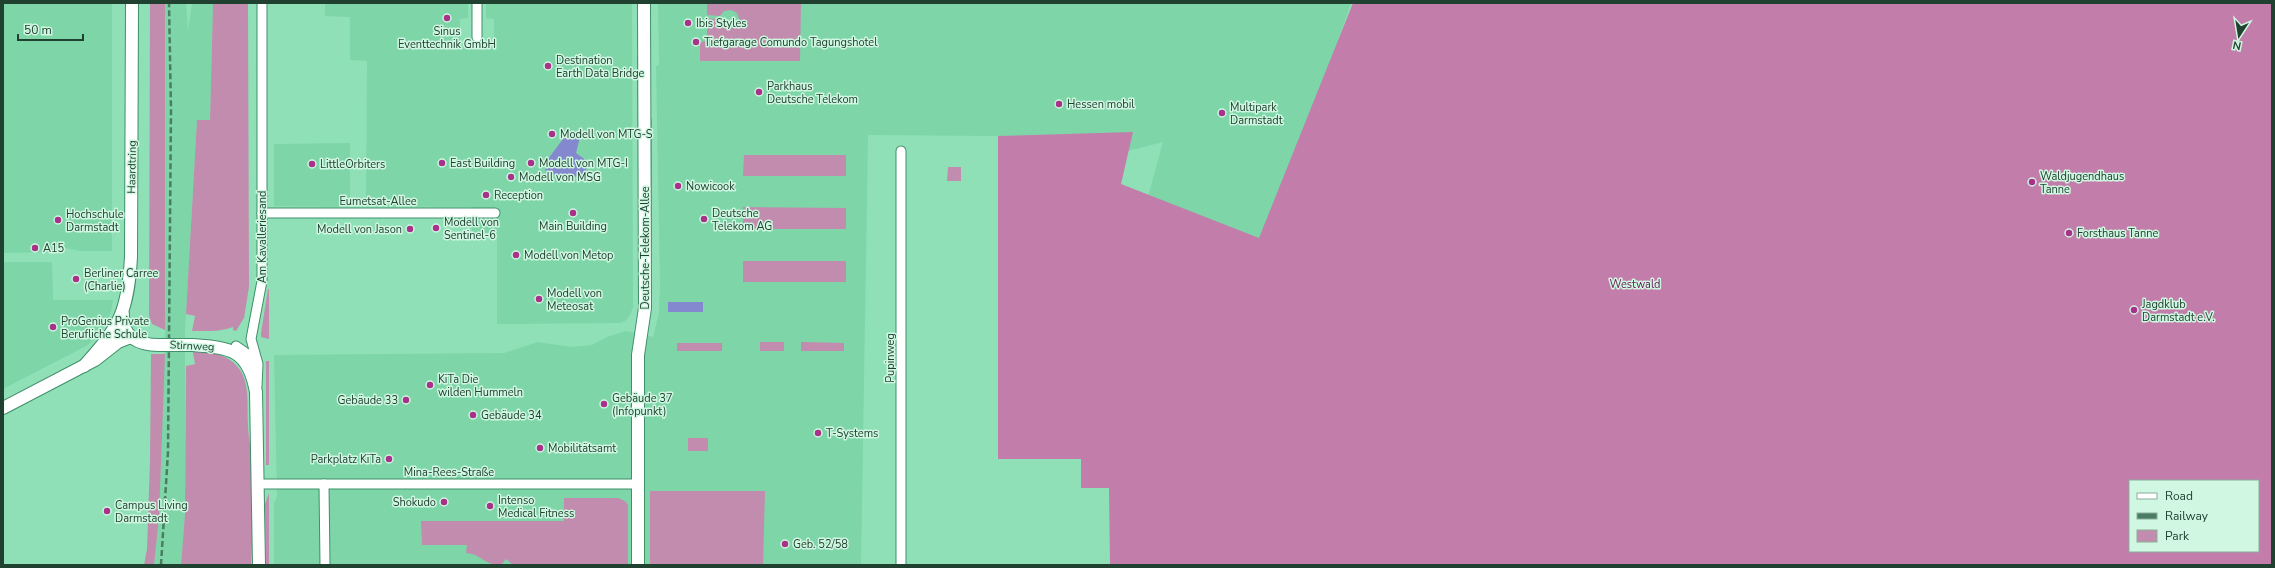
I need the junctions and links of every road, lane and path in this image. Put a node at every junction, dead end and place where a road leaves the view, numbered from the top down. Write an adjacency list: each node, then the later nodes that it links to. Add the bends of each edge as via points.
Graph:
1 (132, 3): 9 (main road, Haardtring, via 131,258)
2 (262, 3): 7 (street, Am Kavalleriesand)
3 (478, 3): 5 (street)
4 (644, 3): 19 (main road, Deutsche-Telekom-Allee, via 645,308 638,354)
5 (477, 37)
6 (901, 152): 23 (street, Pupinweg)
7 (262, 213): 8 (street, Eumetsat-Allee); 11 (street, Am Kavalleriesand, via 262,281)
8 (494, 213)
9 (123, 314): 10 (main road, via 125,330); 14 (main road, Haardtring, via 110,335)
10 (131, 338): 13 (main road, Stirnweg, bridge, via 140,343 159,345); 14 (main road, Haardtring, via 118,342)
11 (251, 339): 12 (street); 15 (street, Am Kavalleriesand, via 258,364)
12 (236, 346): 13 (street); 15 (street, via 252,359)
13 (219, 347): 15 (main road, Stirnweg, via 234,353 248,365)
14 (84, 366): 16 (main road, Haardtring)
15 (256, 392): 17 (main road, Am Kavalleriesand)
16 (3, 408)
17 (259, 484): 18 (street, Mina-Rees-Straße); 20 (main road, Am Kavalleriesand)
18 (324, 484): 19 (street, Mina-Rees-Straße); 21 (street)
19 (638, 484): 22 (main road, Deutsche-Telekom-Allee)
20 (258, 565)
21 (325, 565)
22 (638, 565)
23 (901, 565)

